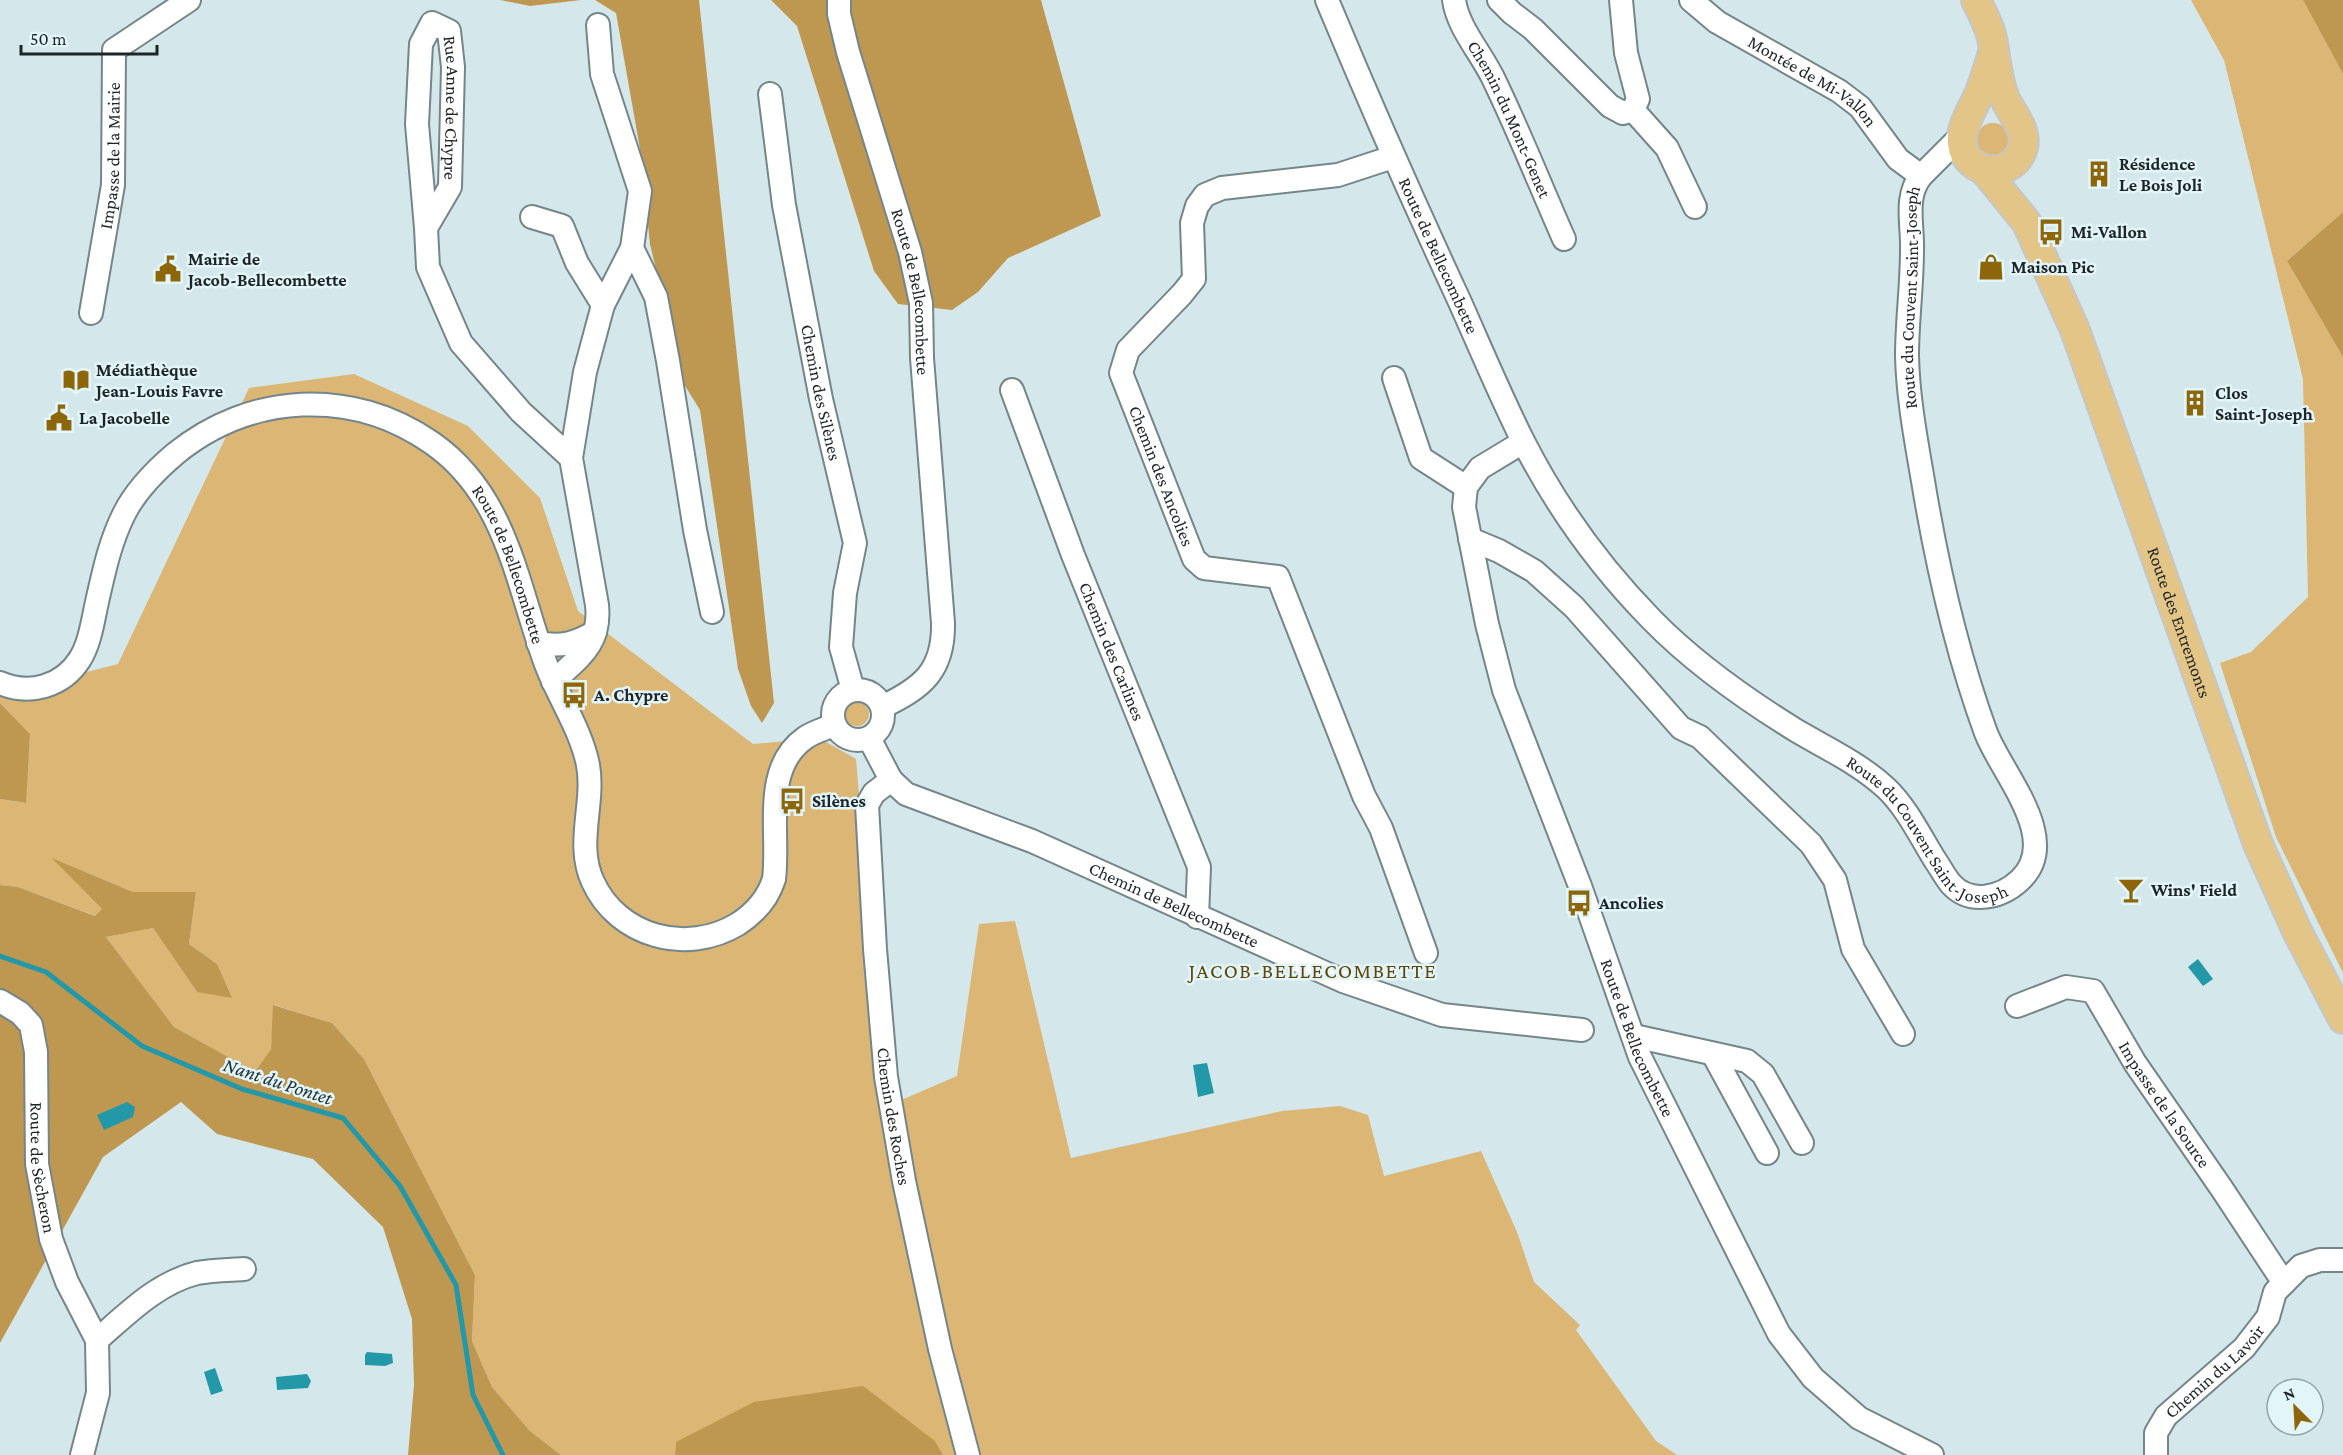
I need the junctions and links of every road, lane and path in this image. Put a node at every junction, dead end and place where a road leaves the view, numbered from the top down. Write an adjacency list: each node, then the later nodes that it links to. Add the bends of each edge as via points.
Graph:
1 (189, 0): 26 (street, Impasse de la Mairie, via 114,50 113,185)
2 (840, 0): 39 (street, Route de Bellecombette, via 839,14 848,52 910,252 921,303 943,623 937,664 930,675)
3 (1327, 0): 16 (street, Route de Bellecombette)
4 (1454, 0): 23 (street, Chemin du Mont-Genet, via 1463,25 1496,82)
5 (1499, 0): 12 (street, via 1610,106 1623,113)
6 (1621, 0): 12 (street, via 1626,53 1638,99)
7 (1691, 0): 18 (street, Montée de Mi-Vallon, via 1717,22 1839,91 1860,107 1898,159)
8 (1977, 0): 10 (main road, Route des Entremonts)
9 (598, 25): 24 (street, via 602,74 640,191)
10 (1993, 53): 13 (main road, Route des Entremonts); 14 (main road)
11 (770, 94): 38 (street, Chemin des Silènes, via 786,216 820,399 855,543 845,593 841,647)
12 (1633, 110): 19 (street, via 1667,148)
13 (2014, 118): 14 (main road, via 2006,112 1986,110 1976,113); 15 (main road, Route des Entremonts, via 2024,139)
14 (1965, 128): 17 (main road, Route des Entremonts, via 1961,142 1966,156); 18 (street, Route du Couvent Saint-Joseph)
15 (2020, 155): 17 (main road, via 2001,170); 21 (main road, Route des Entremonts)
16 (1393, 157): 29 (street, Route de Bellecombette); 44 (street, Chemin des Ancolies, via 1338,175 1221,188 1205,195 1192,224 1194,279 1128,350 1121,373 1194,559 1204,568 1278,577 1364,796 1381,828)
17 (1980, 168): 18 (street, Route du Couvent Saint-Joseph, via 1940,170); 21 (main road, Route des Entremonts)
18 (1921, 176): 29 (street, Route du Couvent Saint-Joseph, via 1915,183 1910,204 1907,359 1913,422 1934,546 1957,645 1988,738 2034,828 2034,861 2024,877 2007,890 1988,897 1967,895 1952,885 1889,791 1860,766 1750,702 1654,622 1611,576 1560,505)
19 (1695, 207)
20 (532, 217): 25 (street, via 562,226 577,263)
21 (2027, 223): 47 (main road, Route des Entremonts, via 2075,330 2258,844)
22 (426, 228): 22 (street, Rue Anne de Chypre, via 450,187 453,67 449,31 432,23 421,44 417,124); 30 (street, Rue Anne de Chypre, via 428,267 461,343 521,412)
23 (1564, 239)
24 (632, 248): 25 (street); 33 (street, via 656,297)
25 (603, 305): 30 (street, via 585,372)
26 (91, 313)
27 (1394, 378): 31 (street, via 1421,458)
28 (1012, 390): 43 (street, Chemin des Carlines, via 1073,555 1199,867)
29 (1523, 442): 31 (street, via 1480,468)
30 (571, 458): 34 (street, via 597,604)
31 (1466, 487): 32 (street, Route de Bellecombette, via 1464,507)
32 (1470, 539): 49 (street, via 1534,571 1574,607 1681,728 1700,737 1811,844 1835,880 1853,949); 50 (street, Route de Bellecombette, via 1504,690)
33 (712, 612)
34 (596, 631): 35 (street, via 570,645); 36 (street, via 588,648)
35 (538, 643): 36 (street, Route de Bellecombette); 37 (street, Route de Bellecombette, via 504,535 488,503 466,473 436,446 396,422 343,407 305,404 271,408 231,420 200,436 159,468 138,491 115,534 82,656 68,675 46,687 24,690)
36 (553, 682): 40 (street, Route de Bellecombette, via 575,726 588,766 590,790 584,840 591,880 600,896 627,922 664,938 709,937 747,918 760,905 774,879 778,775 789,754 805,738)
37 (0, 683)
38 (853, 690): 39 (street, via 874,696); 40 (street, via 836,703)
39 (882, 708): 41 (street, via 880,728)
40 (834, 725): 41 (street, via 853,740)
41 (869, 738): 42 (street, Chemin de Bellecombette)
42 (891, 780): 43 (street, Chemin de Bellecombette, via 906,794 1032,841); 59 (street, Chemin des Roches, via 874,793 867,805 886,1077 940,1349)
43 (1197, 917): 48 (street, Chemin de Bellecombette, via 1343,981 1442,1016)
44 (1426, 953)
45 (0, 1000): 57 (street, Route de Sècheron, via 31,1025 36,1052 36,1164 51,1239 67,1282)
46 (2017, 1006): 56 (street, Impasse de la Source, via 2066,987 2093,991 2135,1063)
47 (2343, 1019)
48 (1582, 1030)
49 (1903, 1034)
50 (1634, 1036): 51 (street); 60 (street, Route de Bellecombette, via 1640,1057 1779,1334 1813,1378 1859,1418)
51 (1713, 1054): 52 (street, via 1747,1061 1763,1074); 53 (street)
52 (1802, 1143)
53 (1767, 1153)
54 (2343, 1260): 56 (street, Chemin du Lavoir, via 2320,1260 2301,1266)
55 (244, 1269): 57 (street, via 198,1273 173,1282 148,1297)
56 (2284, 1283): 61 (street, Chemin du Lavoir, via 2275,1292 2268,1317 2244,1348 2166,1416 2156,1433)
57 (97, 1340): 58 (street, Route de Sècheron, via 98,1392)
58 (82, 1455)
59 (968, 1455)
60 (1932, 1455)
61 (2156, 1455)

